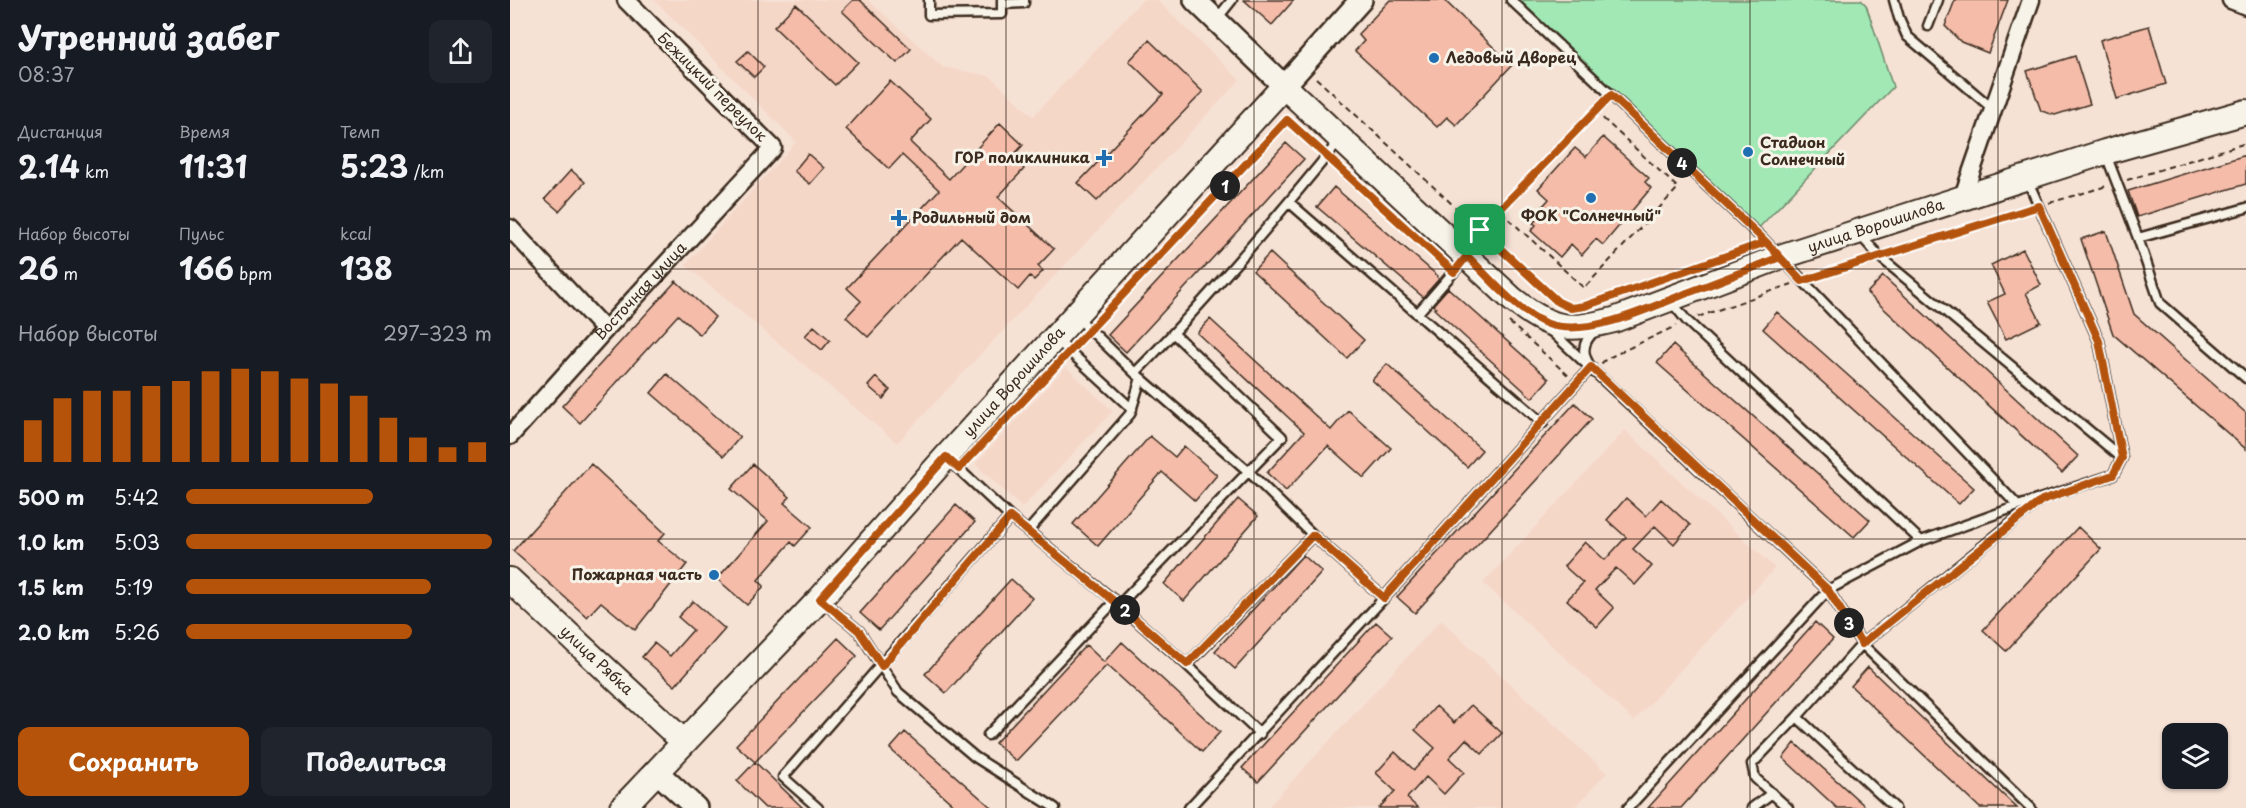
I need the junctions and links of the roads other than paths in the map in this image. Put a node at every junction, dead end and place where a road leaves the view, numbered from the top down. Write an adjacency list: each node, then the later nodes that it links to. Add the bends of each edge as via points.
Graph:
1 (627, 0): 19 (street, Бежицкий переулок)
2 (928, 0): 12 (lane, via 928,15 1002,14)
3 (1024, 0): 12 (lane)
4 (1195, 0): 14 (street, улица Ворошилова)
5 (1232, 0): 14 (lane)
6 (1360, 0): 16 (street, улица Ворошилова)
7 (1511, 0): 29 (lane)
8 (1894, 0): 17 (lane, via 1907,36)
9 (1938, 0): 15 (lane)
10 (2031, 0): 17 (street, улица Ворошилова)
11 (2231, 0): 13 (street)
12 (1002, 2)
13 (2246, 6)
14 (1216, 20): 16 (street, улица Ворошилова)
15 (1928, 26)
16 (1284, 86): 20 (main road, улица Ворошилова); 35 (main road, улица Ворошилова)
17 (1993, 109): 23 (street, улица Ворошилова)
18 (2246, 112): 21 (main road, улица Ворошилова)
19 (773, 148): 36 (street, Восточная улица)
20 (1334, 148): 24 (lane); 30 (main road, улица Ворошилова)
21 (2105, 152): 22 (main road, улица Ворошилова); 28 (lane)
22 (2026, 178): 23 (main road, улица Ворошилова); 46 (lane, via 2099,341)
23 (1962, 199): 27 (main road, улица Ворошилова)
24 (1290, 203): 32 (lane); 37 (lane)
25 (2246, 208): 28 (lane)
26 (510, 228): 36 (street)
27 (1858, 232): 29 (main road, улица Ворошилова); 46 (lane, via 1880,257)
28 (2139, 238): 41 (lane, via 2160,303)
29 (1780, 257): 31 (main road, улица Ворошилова); 49 (lane)
30 (1460, 264): 32 (lane); 33 (main road, улица Ворошилова)
31 (1670, 300): 34 (main road, улица Ворошилова); 53 (lane)
32 (1417, 314): 43 (lane)
33 (1532, 315): 34 (main road, улица Ворошилова, via 1563,327); 39 (lane)
34 (1614, 320): 39 (lane, via 1587,340 1583,350)
35 (1083, 323): 38 (main road, улица Ворошилова); 40 (lane)
36 (605, 330): 44 (street, Восточная улица)
37 (1174, 334): 40 (lane); 47 (lane, via 1282,437)
38 (1055, 338): 42 (lane); 45 (main road, улица Ворошилова)
39 (1593, 369): 43 (lane); 55 (lane)
40 (1138, 375): 42 (lane); 47 (lane)
41 (2246, 378)
42 (1132, 409): 51 (lane)
43 (1543, 423): 56 (lane)
44 (510, 436)
45 (946, 457): 50 (lane); 57 (main road, улица Ворошилова)
46 (2122, 458): 48 (lane, via 2113,475)
47 (1248, 471): 52 (lane); 58 (lane)
48 (2042, 500): 49 (lane); 59 (lane)
49 (2018, 506): 53 (lane)
50 (1010, 517): 51 (lane); 61 (lane)
51 (1028, 531): 58 (lane)
52 (1313, 535): 56 (lane); 60 (lane)
53 (1920, 541): 55 (lane)
54 (510, 580): 65 (main road, улица Рябка)
55 (1828, 590): 59 (lane); 73 (lane)
56 (1384, 598): 63 (lane)
57 (820, 599): 61 (lane, via 859,631); 65 (main road, улица Ворошилова)
58 (1117, 603): 60 (lane); 64 (lane)
59 (1862, 644): 62 (lane); 77 (lane)
60 (1187, 664): 63 (lane)
61 (882, 666): 70 (lane, via 783,777); 71 (lane, via 898,692 975,757)
62 (1797, 717): 67 (lane, via 1752,764 1755,778); 76 (lane)
63 (1260, 734): 72 (lane)
64 (988, 735)
65 (684, 742): 66 (main road, улица Ворошилова)
66 (656, 771): 68 (main road, улица Ворошилова); 69 (street)
67 (1772, 793): 74 (lane); 75 (lane)
68 (622, 808)
69 (696, 808)
70 (818, 808)
71 (1055, 808)
72 (1189, 808)
73 (1628, 808)
74 (1752, 808)
75 (1788, 808)
76 (1895, 808)
77 (2031, 808)

